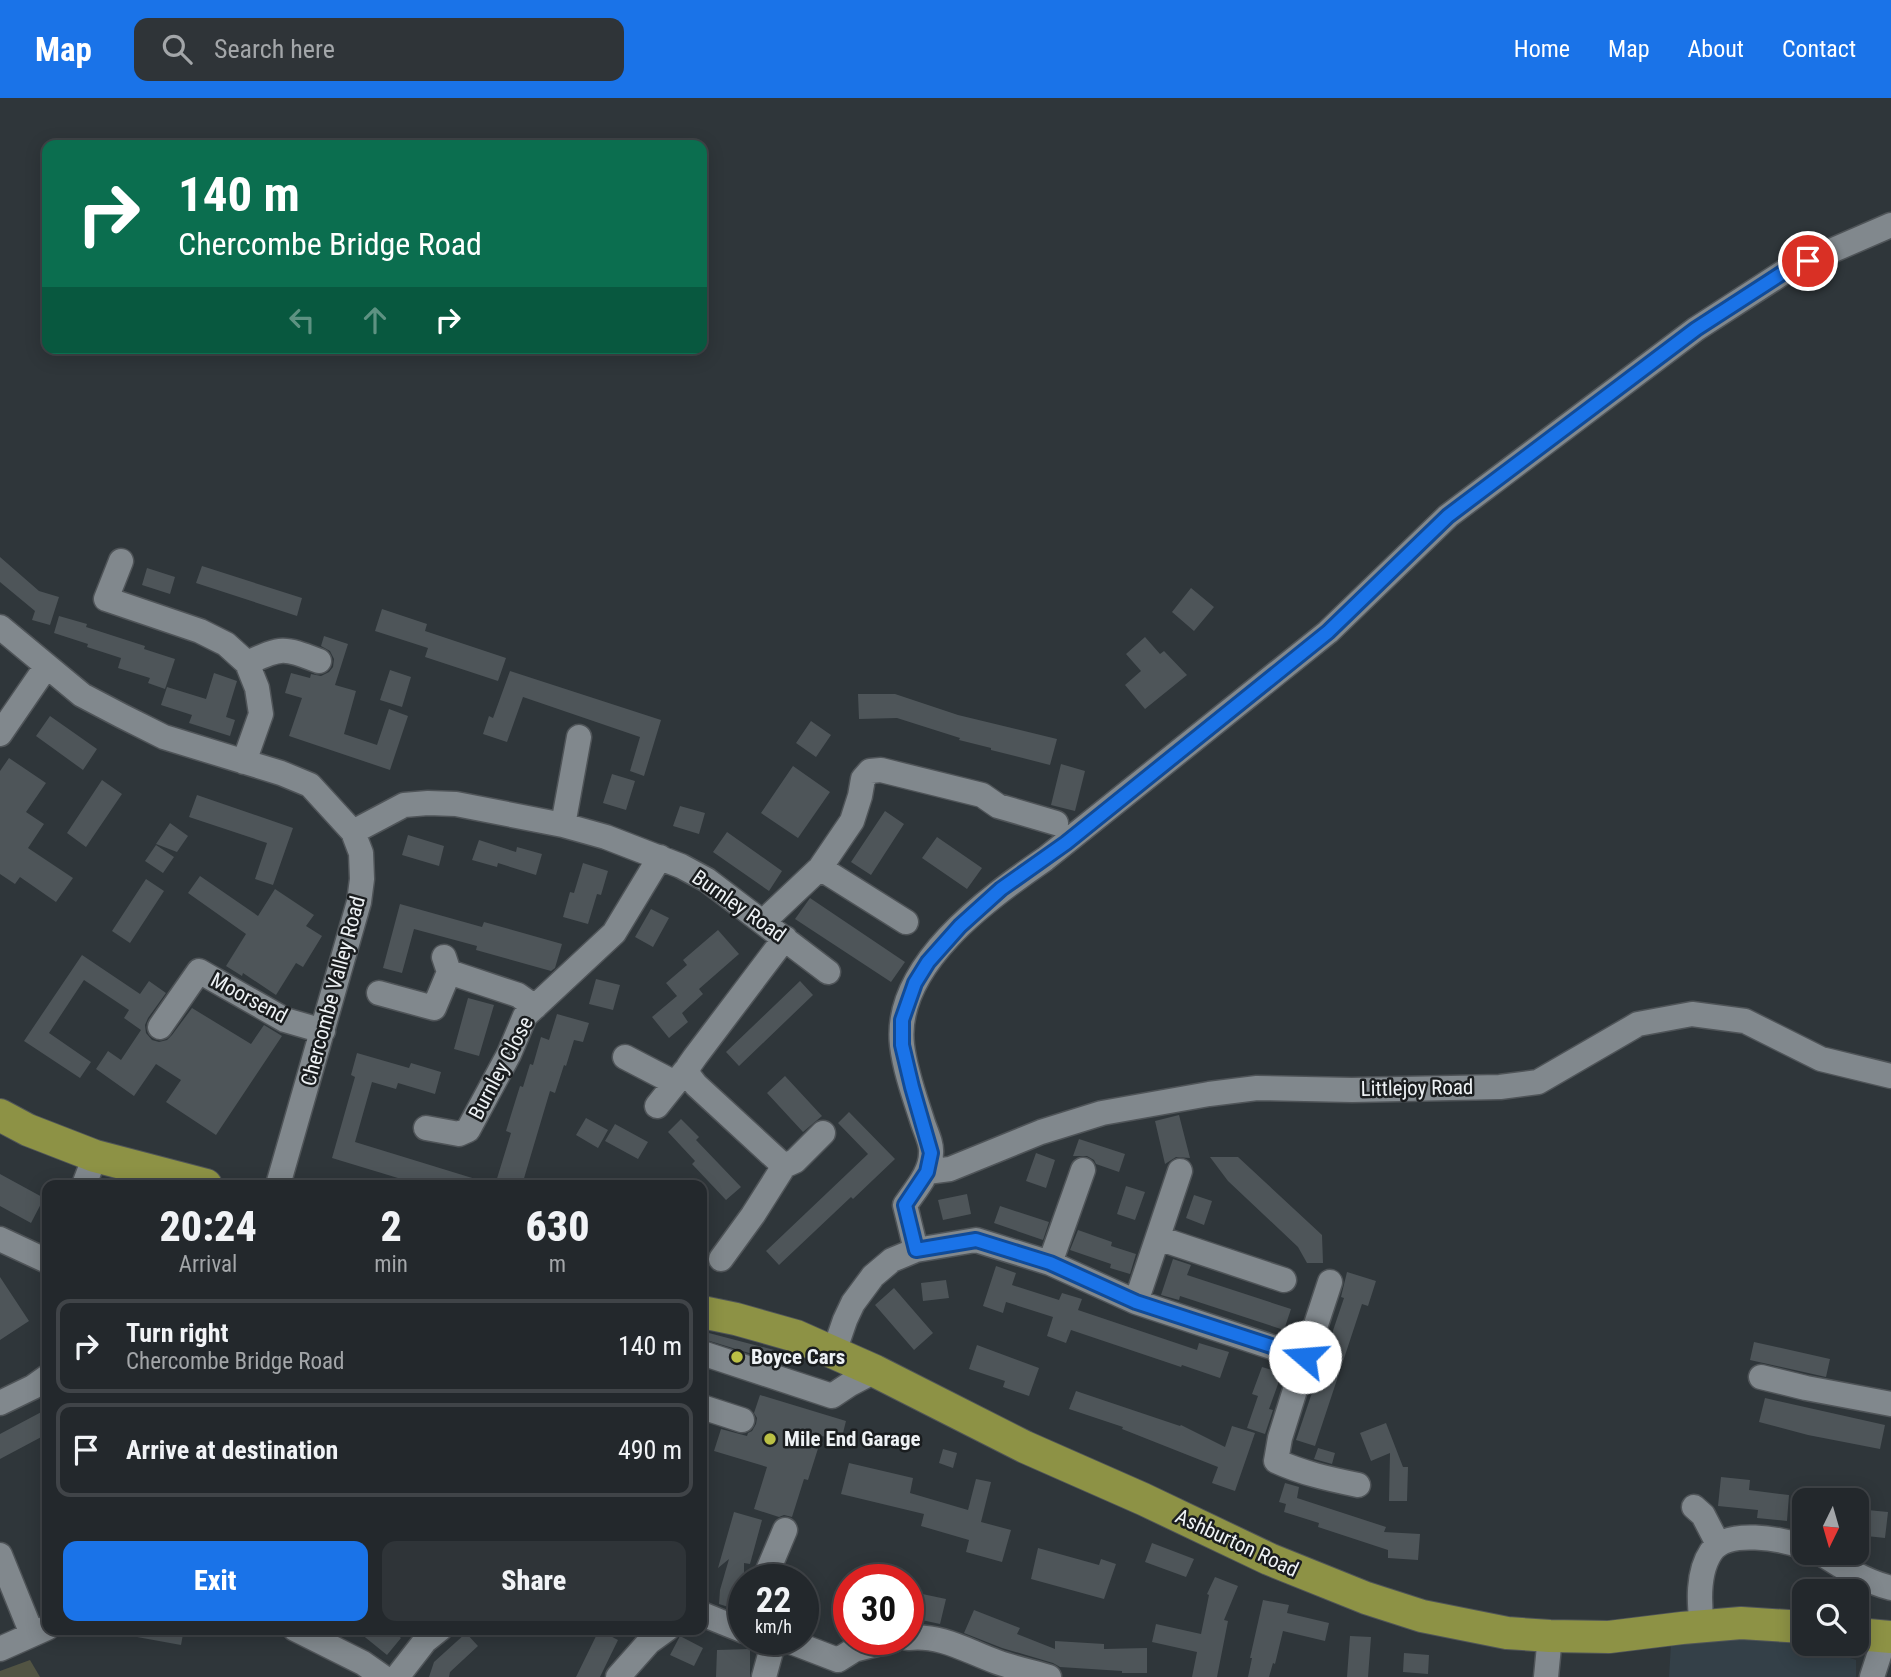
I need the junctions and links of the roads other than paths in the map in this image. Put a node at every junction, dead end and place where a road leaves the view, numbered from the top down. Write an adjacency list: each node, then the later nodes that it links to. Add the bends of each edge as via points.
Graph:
1 (1891, 225): 34 (street, via 1787,270 1696,329 1448,516 1328,632 960,926 915,983 902,1020 902,1045 931,1153)
2 (121, 561): 5 (street, via 106,599 200,631 226,644)
3 (0, 627): 6 (street, Chercombe Valley Road)
4 (319, 661): 5 (street, via 289,650)
5 (247, 663): 9 (street, via 261,713)
6 (46, 667): 7 (street); 9 (street, Chercombe Valley Road, via 82,695 164,737)
7 (0, 734)
8 (579, 737): 11 (street)
9 (244, 762): 12 (street, Chercombe Valley Road, via 310,785)
10 (1056, 823): 14 (street, via 998,806 982,795 870,771 863,779 852,821)
11 (563, 825): 12 (street, Burnley Road, via 456,804 428,803 404,806); 13 (street, Burnley Road)
12 (353, 832): 22 (street, Chercombe Valley Road, via 360,853 359,902)
13 (660, 857): 15 (street, Burnley Road, via 707,880); 20 (street, Burnley Close, via 614,933)
14 (820, 868): 15 (street); 16 (street)
15 (764, 921): 17 (street, Burnley Road)
16 (906, 922)
17 (785, 938): 18 (street, Burnley Road); 24 (street)
18 (828, 972)
19 (379, 993): 20 (street, Burnley Close, via 434,1008 446,965 518,995)
20 (535, 1007): 28 (street, Burnley Close, via 526,1016 468,1130 459,1134)
21 (160, 1027): 22 (street, Moorsend, via 199,971 285,1020)
22 (323, 1031): 36 (street, Chercombe Valley Road)
23 (625, 1057): 24 (street)
24 (682, 1075): 26 (street); 30 (street, via 689,1076)
25 (1891, 1076): 34 (street, Littlejoy Road, via 1821,1059 1745,1021 1692,1014 1638,1024 1538,1082 1500,1087 1257,1088 1209,1094 1102,1114 1041,1132 950,1169)
26 (657, 1107)
27 (0, 1115): 32 (main road)
28 (426, 1128)
29 (823, 1133): 30 (street)
30 (784, 1166): 41 (street)
31 (1083, 1170): 42 (street)
32 (90, 1171): 35 (main road)
33 (1180, 1171): 37 (street)
34 (927, 1172): 39 (street, via 905,1205)
35 (165, 1180)
36 (279, 1180)
37 (1158, 1238): 43 (street); 45 (street)
38 (0, 1239): 40 (street)
39 (916, 1250): 42 (street, via 976,1240); 47 (street, via 892,1260 873,1276 853,1303)
40 (42, 1259)
41 (721, 1259)
42 (1050, 1263): 45 (street)
43 (1284, 1280)
44 (1330, 1282): 49 (street)
45 (1136, 1302): 49 (street)
46 (707, 1315): 47 (main road, Ashburton Road, via 770,1328)
47 (834, 1352): 50 (main road, Ashburton Road)
48 (707, 1355): 50 (street, via 832,1396)
49 (1305, 1357): 57 (street, via 1276,1461)
50 (875, 1371): 74 (main road, Ashburton Road, via 1025,1447 1269,1559 1366,1598 1472,1627)
51 (1760, 1377): 54 (street)
52 (42, 1381): 53 (street)
53 (0, 1402)
54 (1891, 1404)
55 (707, 1409): 56 (street)
56 (742, 1420)
57 (1358, 1485)
58 (1694, 1507): 61 (street)
59 (785, 1530): 63 (street)
60 (1792, 1542): 61 (street, via 1749,1537)
61 (1718, 1544): 68 (street, via 1703,1569)
62 (0, 1555): 70 (street)
63 (771, 1564)
64 (1840, 1565): 65 (street)
65 (1891, 1588)
66 (707, 1616): 67 (street)
67 (728, 1624)
68 (1702, 1626): 69 (main road, Ashburton Road); 74 (main road, Ashburton Road, via 1609,1637)
69 (1792, 1627)
70 (39, 1631): 77 (street)
71 (308, 1635): 82 (street)
72 (432, 1635): 83 (street)
73 (659, 1635): 84 (street)
74 (1550, 1636): 87 (street)
75 (1878, 1636): 88 (street)
76 (924, 1638): 86 (street)
77 (0, 1649)
78 (770, 1655): 85 (street)
79 (811, 1655): 81 (street)
80 (848, 1655): 81 (street)
81 (833, 1668)
82 (383, 1677)
83 (397, 1677)
84 (618, 1677)
85 (764, 1677)
86 (1049, 1677)
87 (1546, 1677)
88 (1872, 1677)

